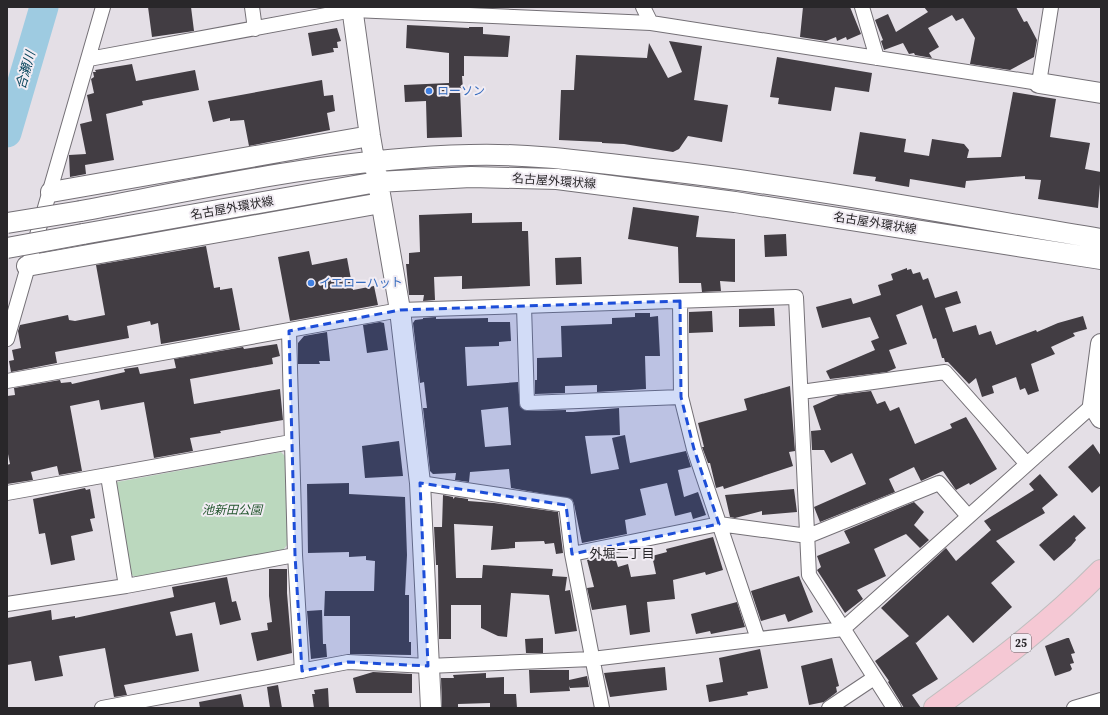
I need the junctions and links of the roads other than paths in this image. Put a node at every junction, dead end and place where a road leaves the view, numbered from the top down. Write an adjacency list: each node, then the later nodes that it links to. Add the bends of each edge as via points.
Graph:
1 (103, 7): 10 (street)
2 (252, 7): 8 (street)
3 (643, 7): 7 (street)
4 (862, 7): 9 (street)
5 (1051, 7): 11 (street)
6 (352, 8): 7 (street); 8 (street); 13 (main road)
7 (651, 23): 9 (street)
8 (255, 28): 10 (street)
9 (877, 58): 11 (street)
10 (89, 59): 16 (street)
11 (1039, 83): 12 (main road)
12 (1101, 94)
13 (370, 136): 14 (main road); 16 (main road)
14 (374, 160): 15 (main road); 18 (main road, 名古屋外環状線, bridge); 19 (main road, 名古屋外環状線, via 472,154 557,158 737,179)
15 (378, 182): 17 (main road); 20 (main road, 名古屋外環状線, bridge); 21 (main road, 名古屋外環状線, via 471,177 557,179 735,202)
16 (51, 192): 22 (street)
17 (381, 203): 22 (main road); 25 (main road)
18 (7, 223)
19 (1101, 239)
20 (7, 248)
21 (1101, 259)
22 (27, 266): 27 (street)
23 (680, 301): 24 (street); 30 (street, via 796,297); 31 (street)
24 (524, 306): 25 (street); 31 (street, via 527,403)
25 (400, 310): 26 (street); 36 (main road)
26 (289, 332): 29 (street); 33 (street)
27 (7, 339)
28 (1101, 344): 32 (main road)
29 (7, 381)
30 (801, 392): 34 (street, via 945,372); 40 (street)
31 (682, 398): 39 (street, via 694,449)
32 (1097, 412): 34 (street)
33 (291, 442): 35 (street); 42 (street)
34 (1026, 463): 38 (street)
35 (108, 476): 37 (street); 44 (street)
36 (420, 483): 41 (street, via 566,505); 49 (main road)
37 (7, 493)
38 (968, 516): 40 (street, via 939,483); 46 (street)
39 (719, 524): 40 (street); 41 (street); 47 (street)
40 (808, 536): 46 (street, via 809,575)
41 (572, 554): 48 (street)
42 (295, 555): 44 (street); 50 (street)
43 (1101, 571): 58 (main road, 25, via 1013,651)
44 (126, 586): 45 (street)
45 (7, 604)
46 (842, 628): 47 (street); 51 (street)
47 (758, 639): 48 (street)
48 (592, 659): 49 (street); 55 (street)
49 (428, 666): 50 (street, via 348,662); 54 (main road)
50 (302, 671): 53 (street)
51 (874, 678): 56 (street); 57 (street)
52 (1101, 700): 59 (street)
53 (102, 708)
54 (431, 708)
55 (602, 708)
56 (830, 708)
57 (894, 708)
58 (935, 708)
59 (1074, 708)

